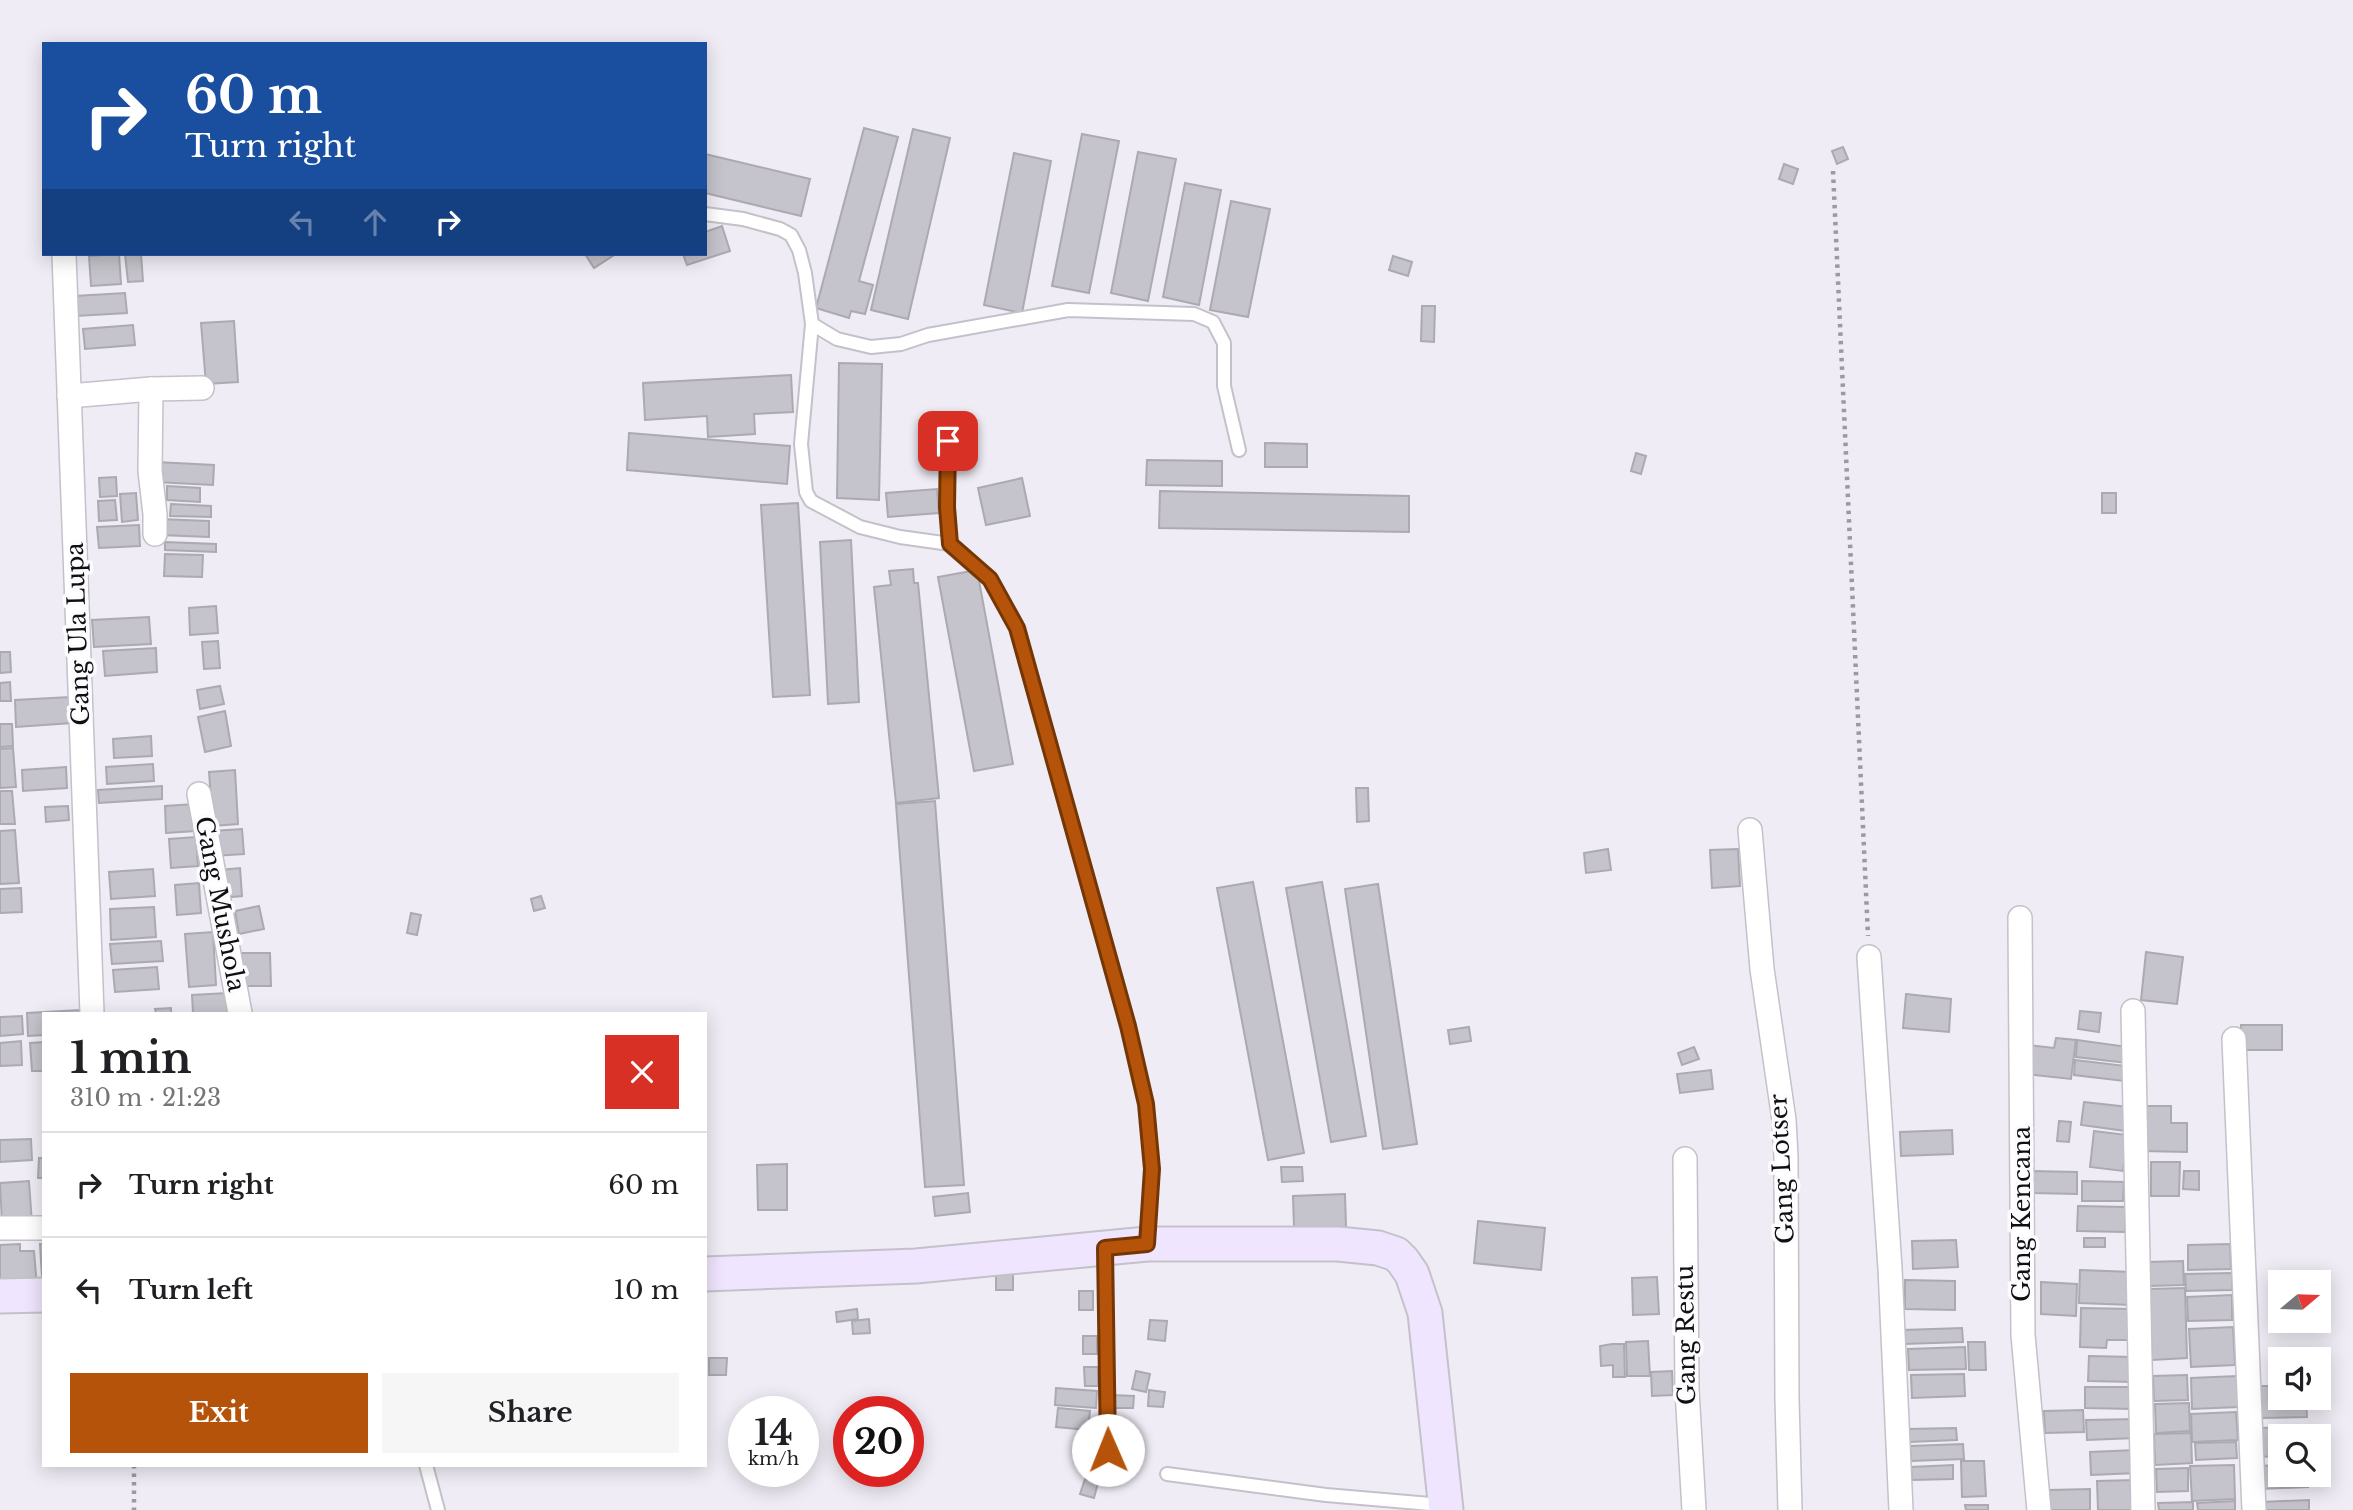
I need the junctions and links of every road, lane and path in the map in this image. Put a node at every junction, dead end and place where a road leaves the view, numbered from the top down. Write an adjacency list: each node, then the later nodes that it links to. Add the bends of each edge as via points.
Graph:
1 (1833, 171): 15 (path)
2 (707, 214): 4 (lane, via 765,223 791,235 805,273)
3 (64, 256): 7 (street, Gang Ula Lupa)
4 (812, 324): 9 (lane, via 837,339 871,347 1068,310 1194,314 1213,322 1224,343 1224,386); 11 (lane, via 801,444 811,501 860,527)
5 (202, 388): 6 (street)
6 (151, 389): 7 (street); 10 (street)
7 (69, 396): 17 (street, Gang Ula Lupa)
8 (948, 441): 11 (lane)
9 (1239, 450)
10 (155, 534)
11 (950, 544): 23 (lane, via 990,579 1017,628 1146,1104 1152,1169)
12 (199, 794): 18 (street, Gang Mushola)
13 (1750, 830): 36 (street, Gang Lotser, via 1786,1157)
14 (2020, 918): 38 (street, Gang Kencana, via 2023,1335)
15 (1869, 957): 37 (street)
16 (2133, 1011): 39 (street)
17 (92, 1012)
18 (240, 1012)
19 (2234, 1038): 40 (street)
20 (1685, 1159): 35 (street, Gang Restu, via 1686,1377)
21 (0, 1228): 22 (street)
22 (42, 1228)
23 (1147, 1244): 24 (main road); 32 (main road, via 1338,1244 1378,1248 1404,1261 1425,1313)
24 (1105, 1248): 25 (main road, via 916,1266); 28 (lane)
25 (707, 1274)
26 (42, 1295): 27 (main road)
27 (0, 1296)
28 (1108, 1450)
29 (134, 1467): 33 (path)
30 (427, 1467): 34 (lane)
31 (1167, 1474): 32 (lane)
32 (1446, 1508)
33 (134, 1510)
34 (438, 1510)
35 (1694, 1510)
36 (1790, 1510)
37 (1902, 1510)
38 (2039, 1510)
39 (2143, 1510)
40 (2254, 1510)

